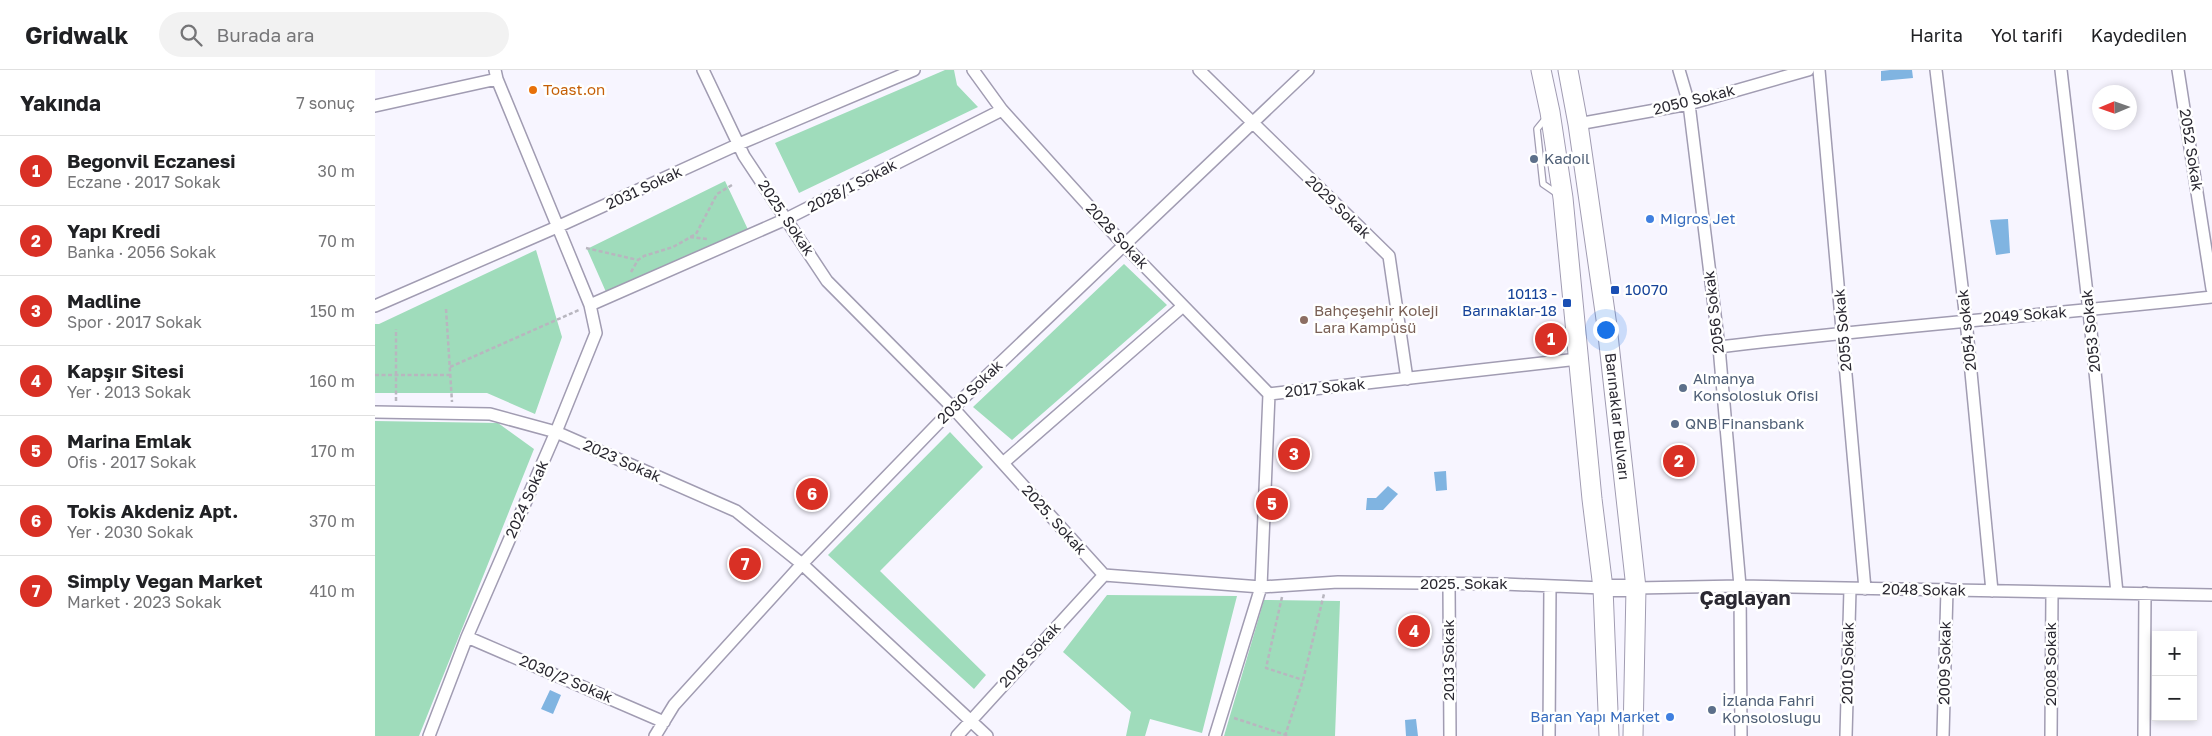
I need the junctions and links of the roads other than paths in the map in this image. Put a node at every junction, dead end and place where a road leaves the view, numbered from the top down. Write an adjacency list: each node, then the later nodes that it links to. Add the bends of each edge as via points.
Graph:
1 (703, 70): 20 (street, 2025. Sokak)
2 (914, 70): 20 (street, 2031 Sokak)
3 (973, 70): 17 (street, 2028 Sokak)
4 (1199, 70): 18 (street, 2029 Sokak)
5 (1308, 70): 18 (street, 2030 Sokak)
6 (1541, 70): 33 (main road, via 1551,112 1563,198)
7 (1568, 70): 19 (main road, Barınaklar Bulvarı)
8 (1679, 70): 15 (street, 2056 Sokak)
9 (1807, 70): 15 (street, 2050 Sokak)
10 (1819, 70): 31 (street, 2055 Sokak)
11 (1936, 70): 30 (street, 2054 sokak)
12 (2061, 70): 29 (street, 2053 Sokak)
13 (2178, 70): 24 (street, 2052 Sokak)
14 (496, 74): 16 (street); 22 (street)
15 (1689, 104): 19 (street, 2050 Sokak); 32 (street, 2056 Sokak)
16 (375, 106)
17 (1003, 110): 21 (street, 2028/1 Sokak); 23 (street, 2028 Sokak)
18 (1252, 123): 23 (street, 2030 Sokak); 34 (street, 2029 Sokak, via 1389,256)
19 (1578, 124): 47 (main road, Barınaklar Bulvarı, via 1607,326)
20 (739, 144): 21 (street, 2025. Sokak); 22 (street, 2031 Sokak)
21 (786, 219): 26 (street, 2028/1 Sokak); 36 (street, 2025. Sokak, via 827,281)
22 (557, 227): 26 (street); 27 (street, 2031 Sokak)
23 (1124, 245): 28 (street, 2028 Sokak); 36 (street, 2030 Sokak)
24 (2212, 289)
25 (2212, 297): 29 (street, 2049 Sokak)
26 (590, 305): 38 (street, via 596,334)
27 (375, 306)
28 (1183, 306): 35 (street, 2028 Sokak); 39 (street)
29 (2089, 311): 30 (street, 2049 Sokak); 53 (street, 2053 Sokak)
30 (1966, 320): 31 (street, 2049 Sokak); 51 (street, 2054 sokak)
31 (1843, 332): 32 (street, 2049 Sokak); 49 (street, 2055 Sokak)
32 (1719, 347): 44 (street, 2056 Sokak)
33 (1578, 358): 34 (street, 2017 Sokak); 46 (main road)
34 (1407, 379): 35 (street, 2017 Sokak)
35 (1269, 394): 45 (street, 2017 Sokak)
36 (953, 408): 39 (street, 2025. Sokak); 40 (street, 2030 Sokak)
37 (375, 412): 38 (street, via 490,414)
38 (556, 432): 40 (street, 2023 Sokak, via 736,511); 56 (street, 2024 Sokak)
39 (1003, 463): 41 (street, 2025. Sokak)
40 (802, 564): 57 (street, 2023 Sokak); 58 (street, 2030 Sokak, via 675,705)
41 (1104, 575): 45 (street, 2025. Sokak); 57 (street, 2018 Sokak)
42 (1449, 585): 43 (street, 2025. Sokak); 45 (street, 2025. Sokak, via 1326,583); 64 (street, 2013 Sokak)
43 (1549, 586): 46 (street, 2025. Sokak); 65 (street)
44 (1740, 586): 47 (street, 2048 Sokak); 48 (street, 2048 Sokak); 68 (street, 2056 Sokak)
45 (1261, 587): 63 (street, 2017 Sokak)
46 (1603, 588): 47 (street); 66 (main road)
47 (1637, 588): 67 (main road, Barınaklar Bulvarı)
48 (1850, 589): 49 (street, 2048 Sokak); 69 (street, 2010 Sokak)
49 (1865, 589): 50 (street, 2048 Sokak)
50 (1947, 590): 51 (street, 2048 Sokak); 70 (street, 2009 Sokak)
51 (1993, 591): 52 (street, 2048 Sokak)
52 (2052, 592): 53 (street, 2048 Sokak); 71 (street, 2008 Sokak)
53 (2117, 593): 54 (street, 2048 Sokak)
54 (2145, 593): 55 (street, 2048 Sokak); 72 (street)
55 (2212, 595)
56 (467, 637): 58 (street, 2030/2 Sokak); 59 (street, 2024 Sokak)
57 (970, 721): 61 (street, 2018 Sokak); 62 (street, 2023 Sokak)
58 (664, 722): 60 (street, 2030 Sokak)
59 (429, 736)
60 (655, 736)
61 (957, 736)
62 (987, 736)
63 (1215, 736)
64 (1450, 736)
65 (1549, 736)
66 (1609, 736)
67 (1633, 736)
68 (1741, 736)
69 (1846, 736)
70 (1943, 736)
71 (2051, 736)
72 (2144, 736)

